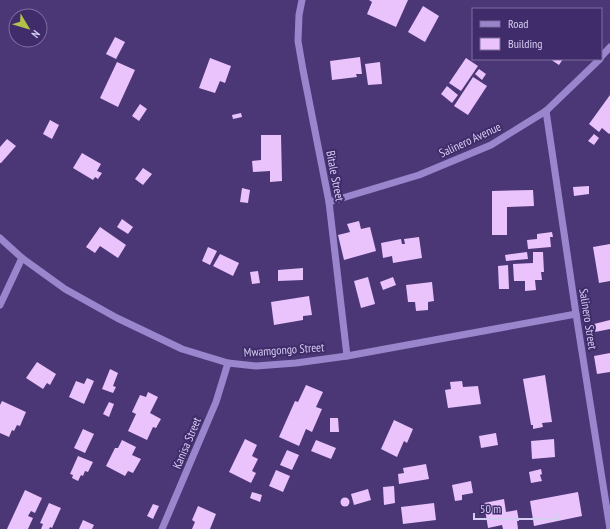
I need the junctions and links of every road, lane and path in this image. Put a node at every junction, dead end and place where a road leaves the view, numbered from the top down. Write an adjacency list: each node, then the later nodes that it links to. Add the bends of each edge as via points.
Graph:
1 (302, 0): 6 (street, Bitale Street, via 298,15 298,41)
2 (610, 47): 3 (street, Salinero Avenue)
3 (602, 56)
4 (598, 60): 5 (street, Salinero Avenue)
5 (546, 111): 6 (street, Salinero Avenue, via 491,145 420,175); 10 (street, Salinero Street)
6 (329, 202): 11 (street, Bitale Street)
7 (0, 238): 8 (street, Mwamgongo Street)
8 (22, 258): 9 (street); 12 (street, Mwamgongo Street, via 65,289 117,318 182,349)
9 (0, 305)
10 (576, 314): 11 (street, Mwamgongo Street); 14 (street, Salinero Street)
11 (347, 356): 12 (street, Mwamgongo Street, via 256,366)
12 (228, 364): 13 (street, Kanisa Street, via 216,402)
13 (162, 529)
14 (610, 529)

